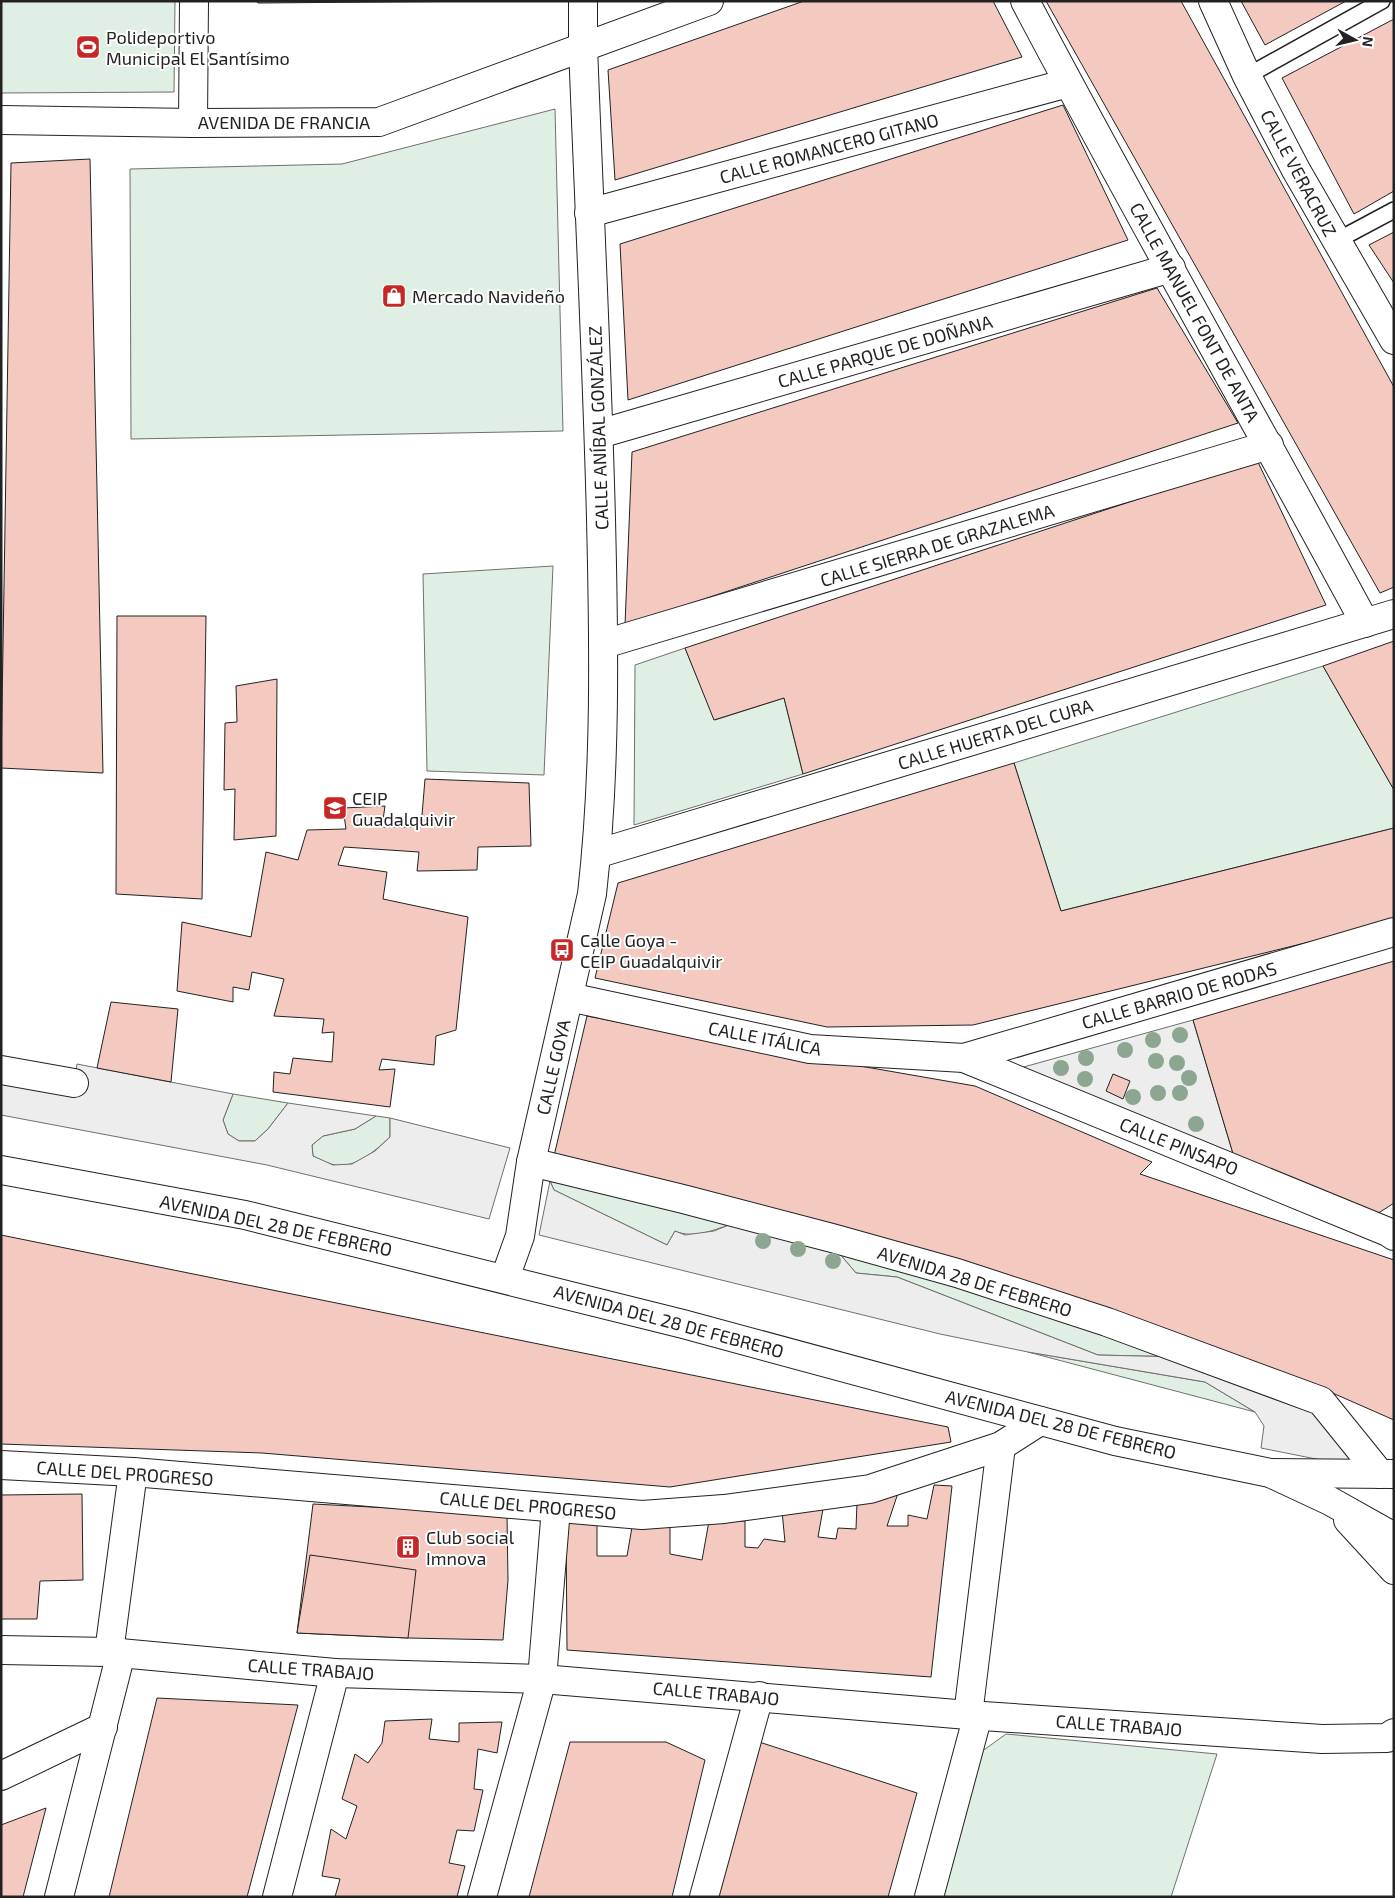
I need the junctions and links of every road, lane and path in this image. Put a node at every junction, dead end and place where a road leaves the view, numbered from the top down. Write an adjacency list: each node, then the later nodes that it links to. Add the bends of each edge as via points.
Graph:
1 (194, 1): 11 (street)
2 (583, 1): 7 (street, CALLE ANÍBAL GONZÁLEZ)
3 (709, 1): 7 (street, AVENIDA DE FRANCIA)
4 (1025, 1): 9 (street, CALLE MANUEL FONT DE ANTA)
5 (1213, 1): 8 (street, CALLE VERACRUZ)
6 (1382, 1): 8 (lane)
7 (583, 46): 11 (street, AVENIDA DE FRANCIA, via 378,122); 13 (street, CALLE ANÍBAL GONZÁLEZ)
8 (1247, 76): 14 (street, CALLE VERACRUZ)
9 (1068, 83): 13 (street, CALLE ROMANCERO GITANO); 15 (street, CALLE MANUEL FONT DE ANTA)
10 (1, 120): 11 (street, AVENIDA DE FRANCIA)
11 (193, 122)
12 (1394, 210): 14 (lane)
13 (589, 213): 17 (street, CALLE ANÍBAL GONZÁLEZ)
14 (1336, 241): 16 (street, CALLE VERACRUZ)
15 (1171, 268): 17 (street, CALLE PARQUE DE DOÑANA); 18 (street, CALLE MANUEL FONT DE ANTA)
16 (1394, 340)
17 (599, 434): 21 (street, CALLE ANÍBAL GONZÁLEZ)
18 (1269, 445): 20 (street, CALLE MANUEL FONT DE ANTA); 21 (street, CALLE SIERRA DE GRAZALEMA)
19 (1394, 614): 20 (street, CALLE HUERTA DEL CURA)
20 (1365, 623): 22 (street, CALLE HUERTA DEL CURA)
21 (604, 644): 22 (street, CALLE ANÍBAL GONZÁLEZ)
22 (596, 854): 24 (street, CALLE GOYA, via 592,894)
23 (1394, 932): 25 (street, CALLE BARRIO DE RODAS)
24 (569, 998): 25 (street, CALLE ITÁLICA, via 810,1049); 28 (street, CALLE GOYA)
25 (964, 1058): 30 (street, CALLE PINSAPO)
26 (1, 1070): 27 (street)
27 (74, 1083)
28 (532, 1162): 31 (street, CALLE GOYA, via 520,1236); 37 (street, AVENIDA 28 DE FEBRERO, via 832,1238 1107,1322 1320,1401)
29 (1, 1170): 31 (street, AVENIDA DEL 28 DE FEBRERO, via 245,1215)
30 (1392, 1232)
31 (505, 1278): 32 (street, AVENIDA DEL 28 DE FEBRERO)
32 (1040, 1421): 33 (street, CALLE DEL PROGRESO); 36 (street, AVENIDA DEL 28 DE FEBRERO, via 1116,1441)
33 (1002, 1446): 39 (street, CALLE DEL PROGRESO, via 870,1489 724,1509 642,1515); 47 (street)
34 (1, 1464): 35 (street, CALLE DEL PROGRESO)
35 (133, 1472): 39 (street, CALLE DEL PROGRESO); 43 (street)
36 (1270, 1473): 37 (street, AVENIDA 28 DE FEBRERO); 38 (street, AVENIDA DEL 28 DE FEBRERO)
37 (1387, 1474)
38 (1330, 1501): 40 (street); 41 (street)
39 (556, 1508): 45 (street)
40 (1394, 1537)
41 (1394, 1570)
42 (1, 1650): 43 (street, CALLE TRABAJO)
43 (115, 1653): 44 (street, CALLE TRABAJO); 48 (street)
44 (335, 1673): 45 (street, CALLE TRABAJO); 52 (street)
45 (542, 1679): 46 (street, CALLE TRABAJO); 53 (street)
46 (759, 1696): 47 (street, CALLE TRABAJO); 54 (street)
47 (973, 1715): 49 (street, CALLE TRABAJO, via 1322,1739 1388,1738); 55 (street)
48 (103, 1727): 50 (street); 51 (street)
49 (1394, 1733)
50 (1, 1776)
51 (59, 1897)
52 (277, 1897)
53 (482, 1897)
54 (704, 1897)
55 (929, 1897)

